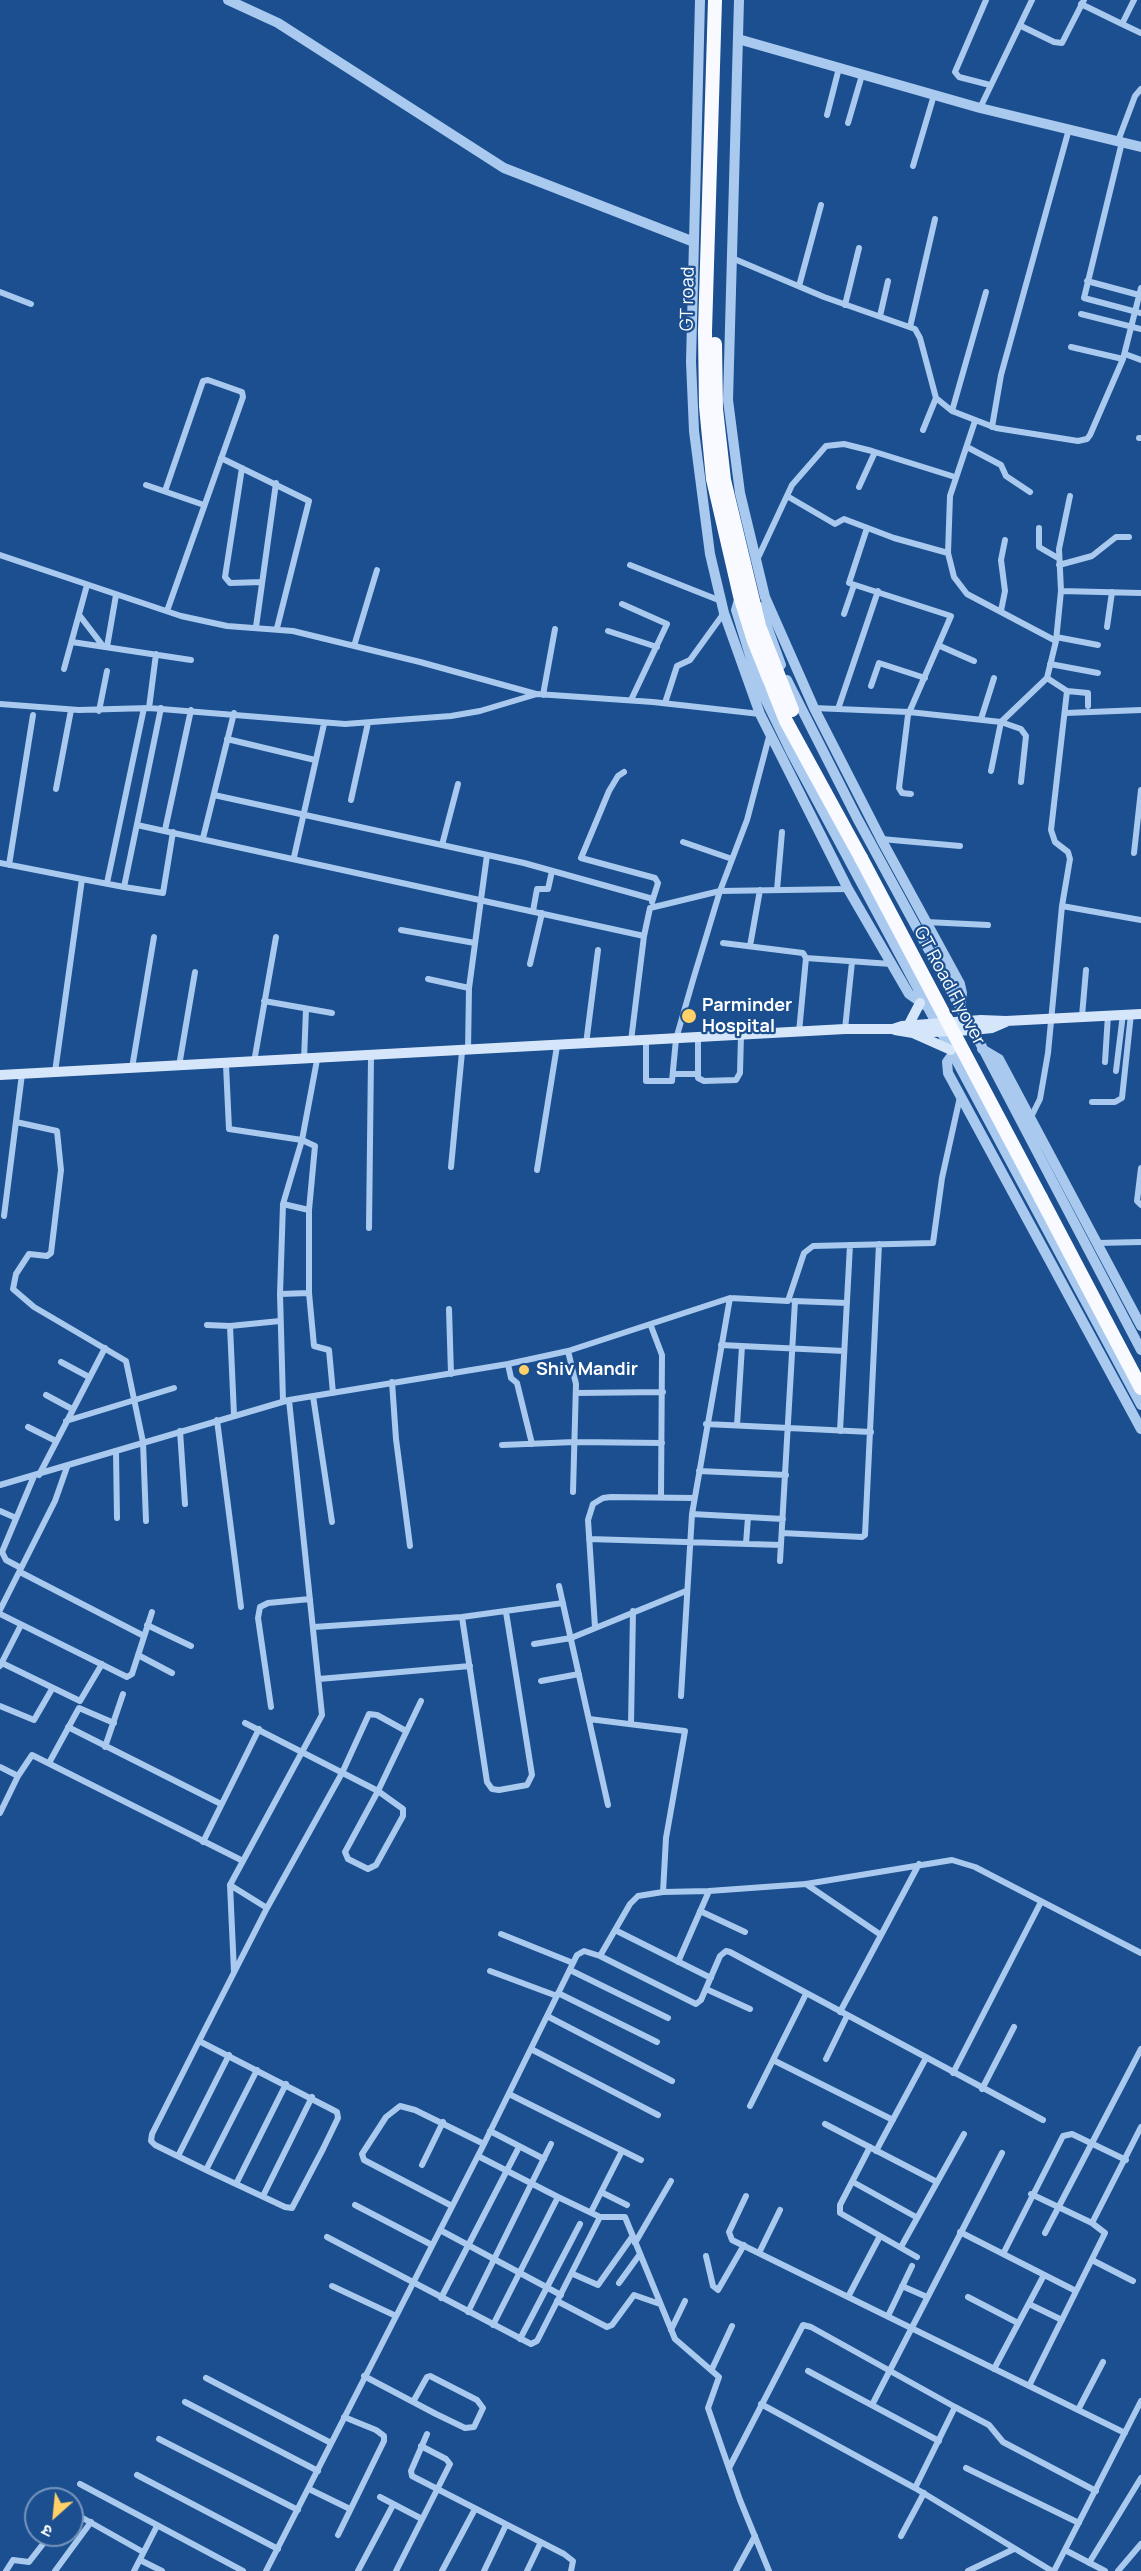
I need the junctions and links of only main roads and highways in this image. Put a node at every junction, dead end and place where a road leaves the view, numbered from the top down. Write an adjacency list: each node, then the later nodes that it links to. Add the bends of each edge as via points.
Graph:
1 (715, 0): 3 (highway, GT road, via 706,406 713,479)
2 (723, 0): 3 (highway, GT road, via 714,334 716,409)
3 (744, 594): 9 (highway, GT Road Flyover, bridge, via 754,641 786,721 864,857)
4 (924, 1006): 6 (main road)
5 (1132, 1014): 6 (main road, via 1006,1021 997,1027)
6 (910, 1029): 7 (main road); 8 (main road, via 845,1029)
7 (952, 1052)
8 (0, 1075)
9 (1044, 1196): 10 (highway, GT Road Flyover); 11 (highway, GT Road Flyover)
10 (1141, 1369)
11 (1141, 1388)

